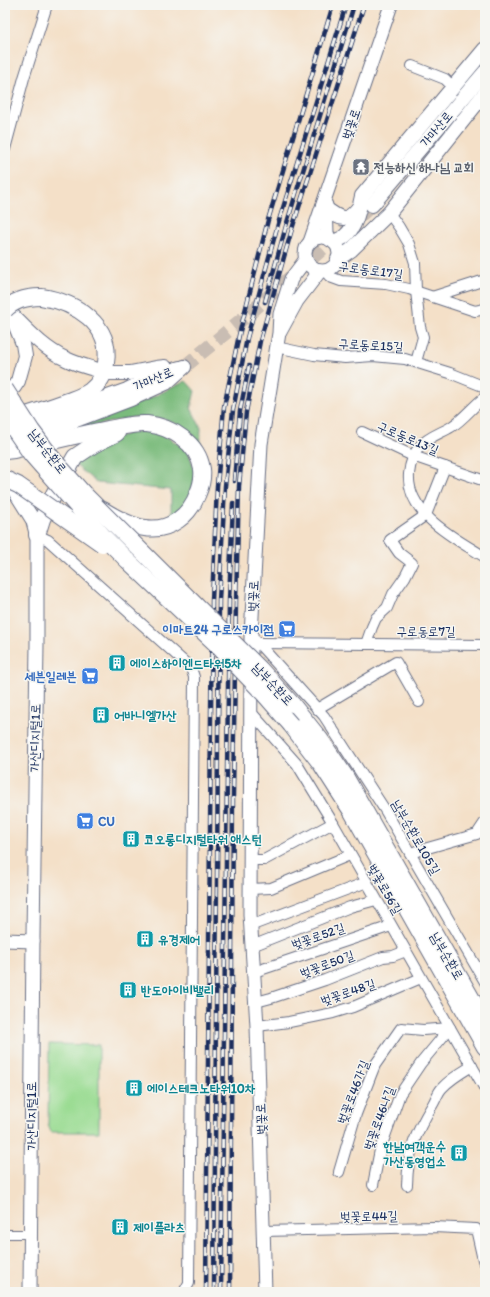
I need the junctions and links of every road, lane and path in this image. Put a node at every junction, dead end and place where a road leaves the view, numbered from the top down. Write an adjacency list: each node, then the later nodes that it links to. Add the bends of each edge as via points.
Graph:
1 (48, 5): 8 (street)
2 (391, 5): 11 (street, 벚꽃로)
3 (485, 48): 6 (main road)
4 (412, 66): 6 (street, via 445,79)
5 (485, 72): 10 (main road, 가마산로)
6 (453, 87): 10 (main road)
7 (485, 93): 12 (main road)
8 (7, 136): 9 (street)
9 (5, 149)
10 (365, 202): 11 (main road, via 347,218 339,217); 12 (main road, via 363,215 370,220 376,221); 13 (main road, via 345,236)
11 (326, 203): 13 (street, via 327,233); 14 (street, 벚꽃로)
12 (388, 214): 16 (main road, via 351,250); 19 (street, via 409,244 415,263)
13 (332, 241): 14 (street, via 322,237); 16 (street, via 338,250)
14 (310, 242): 15 (street, via 305,250)
15 (306, 259): 17 (street, via 311,267); 23 (street, 벚꽃로, via 291,280 280,314)
16 (338, 259): 17 (street, via 330,269)
17 (322, 271): 19 (street, 구로동로17길, via 330,278 341,281 386,284); 23 (street, 벚꽃로, via 297,301)
18 (485, 280): 20 (street)
19 (416, 292): 20 (street, 구로동로17길); 25 (street, 구로동로17길, via 423,337)
20 (432, 297): 21 (street, 구로동로17길, via 475,311)
21 (485, 309)
22 (7, 313): 26 (main road, via 54,353 67,360 103,371 130,373); 29 (main road, via 23,344 25,356 18,381); 32 (main road, bridge, via 11,304 41,297 70,306 99,328 107,349 107,359 104,371 94,387 83,395)
23 (279, 333): 24 (street, 벚꽃로)
24 (276, 347): 25 (street, 구로동로15길, via 314,355 345,358 373,356); 47 (street, 벚꽃로, via 261,444)
25 (416, 362): 27 (street, 구로동로15길)
26 (184, 366): 34 (main road, 가마산로, via 159,374 120,393); 36 (main road, 가마산로, via 166,383 131,399)
27 (485, 387)
28 (5, 388): 42 (main road, 남부순환로, bridge, via 53,459)
29 (5, 396)
30 (485, 397): 38 (street, via 451,427 420,445)
31 (5, 416): 46 (main road, 남부순환로, bridge, via 31,454)
32 (5, 421)
33 (137, 424): 37 (main road); 42 (main road, bridge, via 163,428 179,436 194,449 202,470 200,488 194,503 178,521 154,528 134,526); 44 (main road, via 104,439 75,457 54,494)
34 (5, 431)
35 (362, 432): 38 (street, 구로동로13길)
36 (5, 444)
37 (5, 450)
38 (413, 456): 39 (street, 구로동로13길); 43 (street, via 408,481 412,494)
39 (445, 467): 41 (street, 구로동로13길); 43 (street, 구로동로13길)
40 (5, 478): 44 (main road, via 33,520); 46 (main road, bridge)
41 (485, 481)
42 (95, 506): 71 (main road, 남부순환로, bridge, via 260,669 320,739 345,776)
43 (426, 515): 45 (street, via 446,533); 48 (street, via 390,540 412,563 387,608 376,618)
44 (36, 535): 64 (street, 가산디지털1로); 85 (street, via 48,540 191,668 194,677 189,1283)
45 (485, 557)
46 (128, 561): 74 (main road, 남부순환로, bridge, via 215,643 264,694 321,764 352,812)
47 (255, 640): 48 (street, 구로동로7길); 51 (street, 남부순환로105길); 52 (street, 벚꽃로)
48 (366, 644): 49 (street, 구로동로7길)
49 (485, 645)
50 (419, 702): 51 (street, via 396,662)
51 (317, 709): 55 (street, 남부순환로105길, via 386,810)
52 (250, 711): 54 (street, 벚꽃로56길, via 297,764); 57 (street, 벚꽃로)
53 (485, 822): 55 (street, via 477,834)
54 (333, 823): 56 (street, 벚꽃로56길); 57 (street, via 264,860)
55 (410, 853): 69 (street, 남부순환로105길)
56 (350, 855): 58 (street, 벚꽃로56길); 59 (street, via 271,888)
57 (250, 860): 59 (street, 벚꽃로)
58 (367, 882): 60 (street, 벚꽃로56길); 61 (street)
59 (250, 889): 61 (street, 벚꽃로)
60 (376, 900): 62 (street, 벚꽃로56길); 65 (street, via 350,907)
61 (250, 926): 65 (street, 벚꽃로)
62 (391, 926): 66 (street, 벚꽃로56길); 67 (street, 벚꽃로52길)
63 (5, 940): 64 (street)
64 (33, 940): 82 (street, 가산디지털1로)
65 (252, 946): 67 (street, 벚꽃로)
66 (406, 951): 68 (street, 벚꽃로56길); 70 (street, 벚꽃로50길)
67 (254, 972): 70 (street, 벚꽃로)
68 (421, 978): 72 (street, 벚꽃로48길, via 353,1007 290,1022); 73 (street, 벚꽃로56길)
69 (485, 982)
70 (256, 1002): 72 (street, 벚꽃로)
71 (485, 1022)
72 (258, 1026): 80 (street, 벚꽃로)
73 (450, 1028): 75 (street, 벚꽃로56길); 77 (street, 벚꽃로46가길, via 401,1028 370,1075); 79 (street, 벚꽃로46나길, via 413,1073 400,1094 380,1150)
74 (485, 1047)
75 (472, 1066): 76 (street, 벚꽃로56길); 78 (street, via 442,1088 422,1121 409,1156)
76 (485, 1089)
77 (339, 1172)
78 (407, 1185)
79 (373, 1186)
80 (264, 1231): 83 (street, 벚꽃로44길, via 434,1227 476,1229); 86 (street, 벚꽃로)
81 (5, 1234): 82 (street)
82 (31, 1234): 84 (street, 가산디지털1로)
83 (485, 1263)
84 (30, 1292)
85 (184, 1292)
86 (265, 1292)

